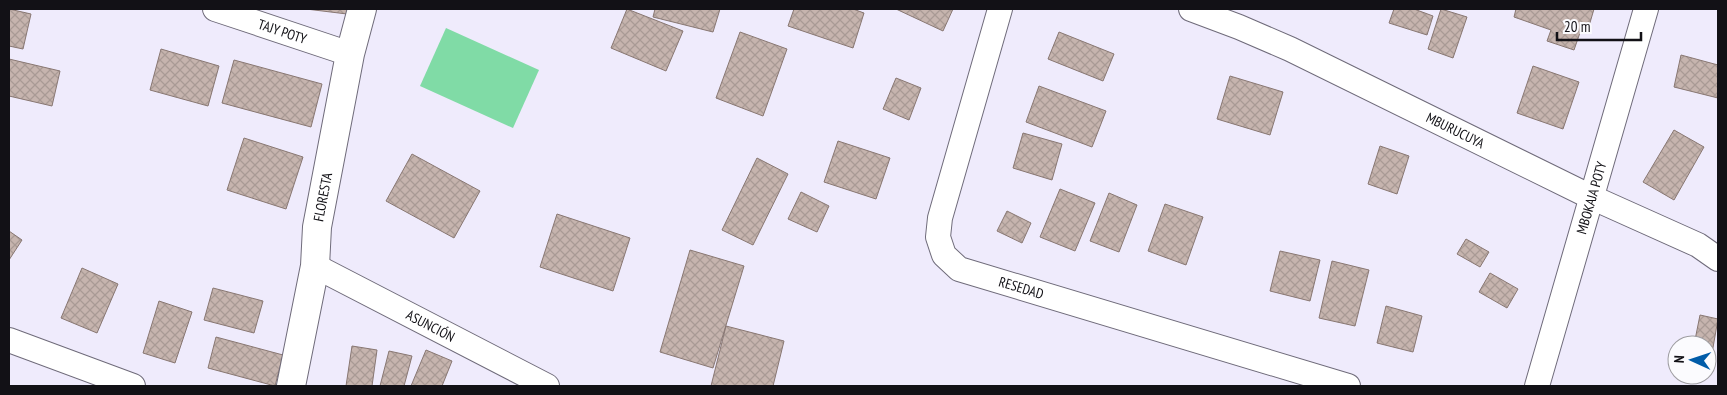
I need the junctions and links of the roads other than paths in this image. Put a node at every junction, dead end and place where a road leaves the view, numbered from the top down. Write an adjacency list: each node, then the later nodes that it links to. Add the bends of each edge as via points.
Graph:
1 (215, 9): 6 (street, TAJY POTY)
2 (362, 9): 6 (street, FLORESTA)
3 (1000, 9): 14 (street, RESEDAD, via 940,218 938,237 944,255 959,269)
4 (1191, 9): 7 (street, MBURUCUYA, via 1290,49)
5 (1646, 9): 7 (street, MBOKAJA POTY)
6 (350, 54): 9 (street, FLORESTA, via 317,227)
7 (1591, 197): 8 (street, MBURUCUYA, via 1698,245); 15 (street, MBOKAJA POTY)
8 (1718, 259)
9 (315, 266): 12 (street, FLORESTA); 13 (street, ASUNCIÓN)
10 (9, 340): 11 (street)
11 (133, 386)
12 (291, 386)
13 (546, 386)
14 (1348, 386)
15 (1537, 386)

